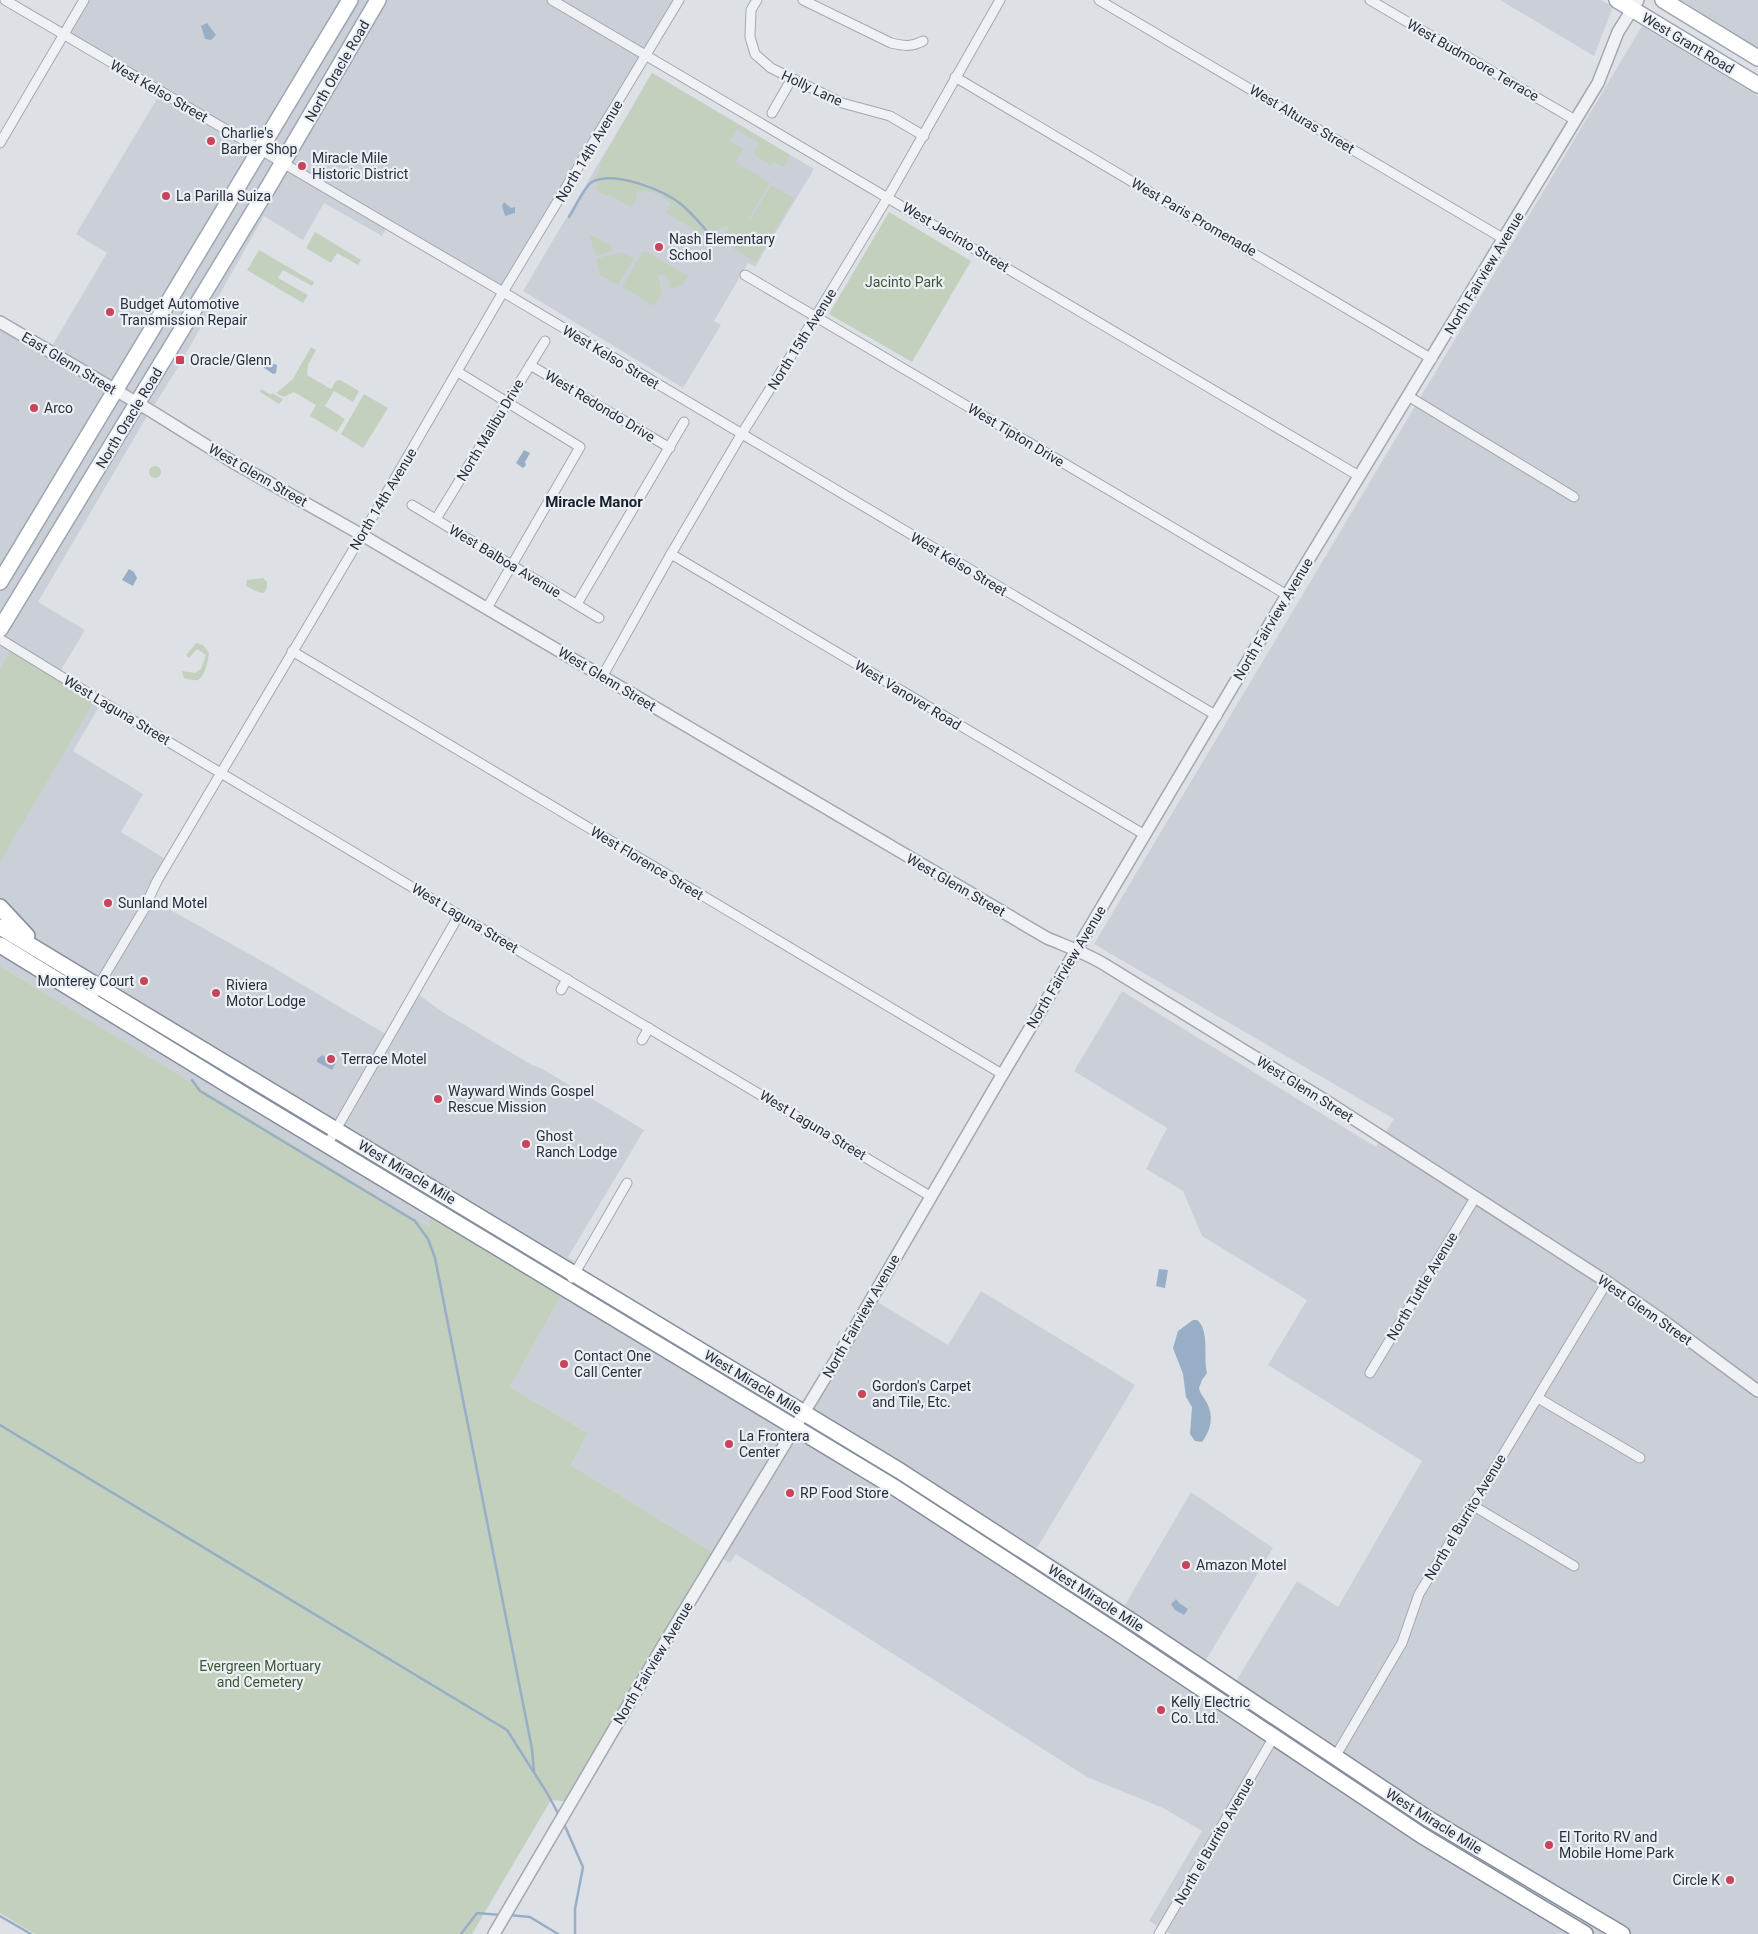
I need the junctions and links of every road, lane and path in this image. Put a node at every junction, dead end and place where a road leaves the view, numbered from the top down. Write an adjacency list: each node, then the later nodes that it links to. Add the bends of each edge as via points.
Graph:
1 (5, 0): 15 (street, West Kelso Street)
2 (84, 0): 15 (street)
3 (350, 0): 26 (main road, North Oracle Road)
4 (378, 0): 27 (main road, North Oracle Road)
5 (552, 0): 17 (street, West Jacinto Street)
6 (679, 0): 17 (street, North 14th Avenue)
7 (757, 0): 20 (street, Holly Lane, via 751,10 750,23 750,37 756,54)
8 (803, 0): 16 (street, via 891,44 906,47)
9 (1000, 0): 19 (street, North 15th Avenue)
10 (1099, 0): 29 (street, West Alturas Street)
11 (1370, 0): 23 (street, West Budmoore Terrace)
12 (1617, 0): 14 (main road, West Grant Road)
13 (1663, 0): 18 (main road, West Grant Road)
14 (1635, 5): 21 (main road, West Grant Road); 23 (street, North Fairview Avenue, via 1618,32 1598,83)
15 (63, 35): 25 (street); 26 (street, West Kelso Street)
16 (923, 41)
17 (646, 56): 28 (street, West Jacinto Street); 31 (street, North 14th Avenue)
18 (1758, 58)
19 (955, 77): 24 (street, North 15th Avenue); 35 (street, West Paris Promenade)
20 (791, 80): 22 (street); 24 (street, Holly Lane, via 842,103 890,116)
21 (1758, 85)
22 (772, 113)
23 (1575, 120): 29 (street, North Fairview Avenue)
24 (924, 136): 28 (street, North 15th Avenue)
25 (0, 143)
26 (261, 150): 27 (street, West Kelso Street); 38 (main road, North Oracle Road)
27 (282, 163): 31 (street, West Kelso Street); 41 (main road, North Oracle Road)
28 (888, 197): 32 (street, North 15th Avenue); 45 (street, West Jacinto Street)
29 (1504, 239): 35 (street, North Fairview Avenue)
30 (745, 275): 32 (street, West Tipton Drive)
31 (503, 292): 37 (street, North 14th Avenue); 43 (street, West Kelso Street)
32 (816, 316): 43 (street, North 15th Avenue); 53 (street, West Tipton Drive)
33 (0, 322): 38 (street, East Glenn Street)
34 (544, 341): 36 (street, North Malibu Drive)
35 (1432, 359): 39 (street, North Fairview Avenue)
36 (530, 365): 40 (street, North Malibu Drive); 44 (street, West Redondo Drive)
37 (458, 372): 40 (street); 49 (street, North 14th Avenue)
38 (116, 390): 41 (street, East Glenn Street); 52 (main road, North Oracle Road)
39 (1408, 396): 45 (street, North Fairview Avenue); 46 (street)
40 (508, 402): 48 (street, North Malibu Drive); 51 (street, via 580,447)
41 (138, 404): 49 (street, West Glenn Street); 57 (main road, North Oracle Road)
42 (684, 422): 44 (street)
43 (741, 435): 50 (street, North 15th Avenue); 61 (street, West Kelso Street)
44 (670, 448): 54 (street)
45 (1359, 476): 53 (street, North Fairview Avenue)
46 (1574, 496)
47 (412, 505): 48 (street, West Balboa Avenue)
48 (436, 520): 51 (street, West Balboa Avenue)
49 (362, 535): 55 (street, West Glenn Street); 59 (street, North 14th Avenue)
50 (671, 554): 60 (street, North 15th Avenue); 63 (street, West Vanover Road)
51 (511, 564): 54 (street, West Balboa Avenue); 55 (street)
52 (0, 582)
53 (1287, 594): 61 (street, North Fairview Avenue)
54 (577, 604): 56 (street, West Balboa Avenue)
55 (487, 608): 60 (street, West Glenn Street)
56 (599, 618)
57 (0, 629)
58 (0, 639): 62 (street, West Laguna Street)
59 (292, 651): 62 (street, North 14th Avenue); 76 (street, West Florence Street)
60 (602, 677): 68 (street, West Glenn Street, via 1048,938)
61 (1216, 716): 63 (street, North Fairview Avenue)
62 (221, 773): 65 (street, West Laguna Street); 71 (street, North 14th Avenue)
63 (1145, 835): 68 (street, North Fairview Avenue)
64 (0, 907): 69 (main road)
65 (459, 915): 70 (street, West Laguna Street); 77 (street)
66 (0, 926): 69 (main road, West Miracle Mile)
67 (0, 945): 73 (main road, West Miracle Mile)
68 (1076, 951): 76 (street, North Fairview Avenue); 81 (street, West Glenn Street, via 1089,955 1326,1101)
69 (55, 960): 71 (main road, West Miracle Mile)
70 (567, 979): 72 (street); 74 (street, West Laguna Street)
71 (98, 986): 73 (street, North 14th Avenue); 77 (main road, West Miracle Mile)
72 (561, 990)
73 (90, 1000): 78 (main road, West Miracle Mile)
74 (649, 1028): 75 (street); 80 (street, West Laguna Street)
75 (642, 1040)
76 (1002, 1074): 80 (street, North Fairview Avenue)
77 (336, 1129): 78 (street); 82 (main road, West Miracle Mile)
78 (327, 1145): 84 (main road, West Miracle Mile)
79 (627, 1183): 82 (street)
80 (930, 1196): 90 (street, North Fairview Avenue)
81 (1475, 1198): 83 (street, West Glenn Street); 85 (street, North Tuttle Avenue)
82 (574, 1274): 84 (street); 90 (main road, West Miracle Mile)
83 (1607, 1282): 86 (street, West Glenn Street); 89 (street, North el Burrito Avenue)
84 (565, 1289): 91 (main road, West Miracle Mile)
85 (1370, 1373)
86 (1739, 1377): 87 (street); 88 (street, West Glenn Street)
87 (1758, 1382)
88 (1758, 1391)
89 (1538, 1398): 92 (street); 93 (street, North el Burrito Avenue)
90 (804, 1412): 91 (street, North Fairview Avenue); 96 (main road, West Miracle Mile)
91 (794, 1428): 95 (main road, West Miracle Mile); 100 (street, North Fairview Avenue)
92 (1640, 1458)
93 (1472, 1505): 94 (street); 99 (street, North el Burrito Avenue, via 1419,1594 1402,1643)
94 (1574, 1566)
95 (1030, 1576): 96 (main road, via 1037,1573 1048,1575 1122,1622); 98 (main road, West Miracle Mile)
96 (1133, 1622): 97 (main road, West Miracle Mile)
97 (1282, 1722): 98 (street, North el Burrito Avenue); 99 (main road, West Miracle Mile)
98 (1273, 1737): 101 (street, North el Burrito Avenue); 102 (main road, West Miracle Mile, via 1435,1844)
99 (1335, 1757): 103 (main road, West Miracle Mile, via 1437,1824)
100 (494, 1934)
101 (1160, 1934)
102 (1585, 1934)
103 (1622, 1934)

